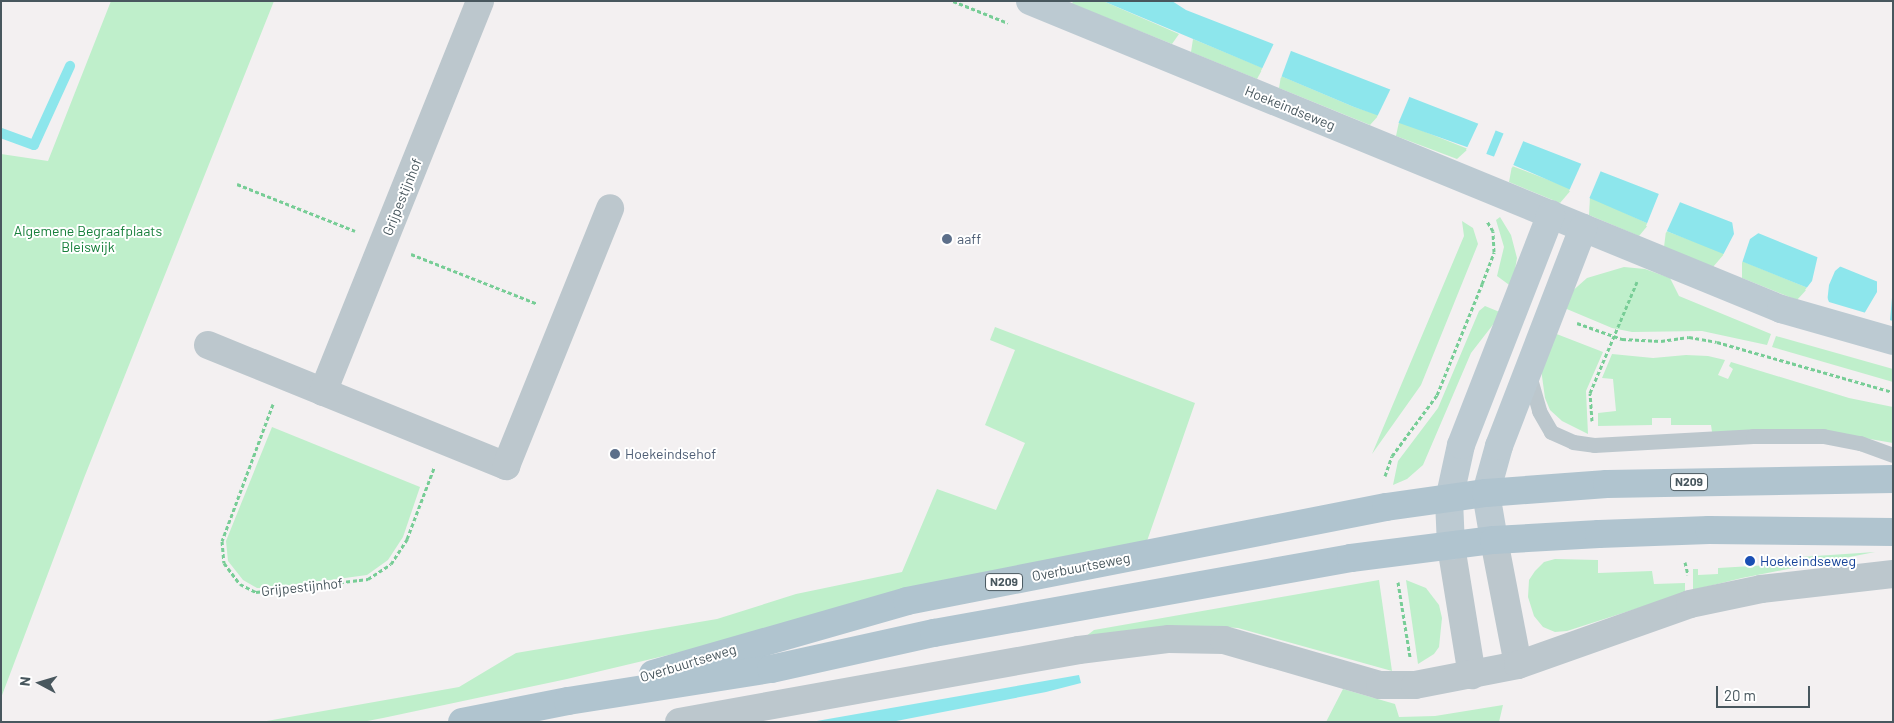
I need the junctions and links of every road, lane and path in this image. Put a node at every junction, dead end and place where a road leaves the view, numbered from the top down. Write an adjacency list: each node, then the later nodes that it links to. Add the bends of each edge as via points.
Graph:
1 (480, 1): 12 (street, Grijpestijnhof)
2 (1030, 1): 4 (street, Hoekeindseweg)
3 (610, 208): 14 (street, via 506,466)
4 (1550, 214): 6 (street, Hoekeindseweg); 18 (street, via 1461,445)
5 (1486, 220): 19 (path, via 1493,231 1494,252 1437,395 1392,456 1384,480)
6 (1583, 228): 7 (street, Hoekeindseweg); 10 (street)
7 (1649, 254): 8 (street, Hoekeindseweg, via 1781,309); 13 (path, via 1614,337 1660,342 1689,337 1717,342)
8 (1893, 341)
9 (208, 345): 11 (street)
10 (1527, 370): 15 (lane, via 1539,411 1551,432 1573,442 1594,445 1753,436 1823,436 1860,443); 17 (street, via 1499,446)
11 (284, 376): 12 (street); 14 (path, Grijpestijnhof, via 222,541 224,563 240,584 256,592 368,579 391,564 407,539)
12 (323, 392): 14 (street)
13 (1893, 392)
14 (444, 441)
15 (1893, 456)
16 (1893, 479): 17 (main road, N209, via 1606,484)
17 (1486, 493): 18 (main road, Overbuurtseweg / N209); 21 (street)
18 (1449, 500): 19 (main road, Overbuurtseweg / N209); 22 (street)
19 (1386, 507): 30 (main road, Overbuurtseweg / N209, via 907,601 698,659)
20 (1893, 532): 21 (main road, N209, via 1709,530)
21 (1494, 540): 22 (main road, Overbuurtseweg / N209); 27 (street)
22 (1451, 546): 23 (main road, Overbuurtseweg / N209); 28 (street)
23 (1393, 552): 29 (path); 30 (main road, Overbuurtseweg / N209, via 934,633 771,669)
24 (1677, 562): 26 (path, via 1687,562)
25 (1893, 574): 26 (street, via 1761,588)
26 (1690, 604): 27 (street)
27 (1518, 664): 28 (street)
28 (1472, 675): 29 (street)
29 (1415, 685): 32 (street, via 1380,684 1332,673 1224,640 1169,639 1079,650)
30 (568, 701): 31 (main road, Overbuurtseweg / N209)
31 (462, 722)
32 (678, 722)

